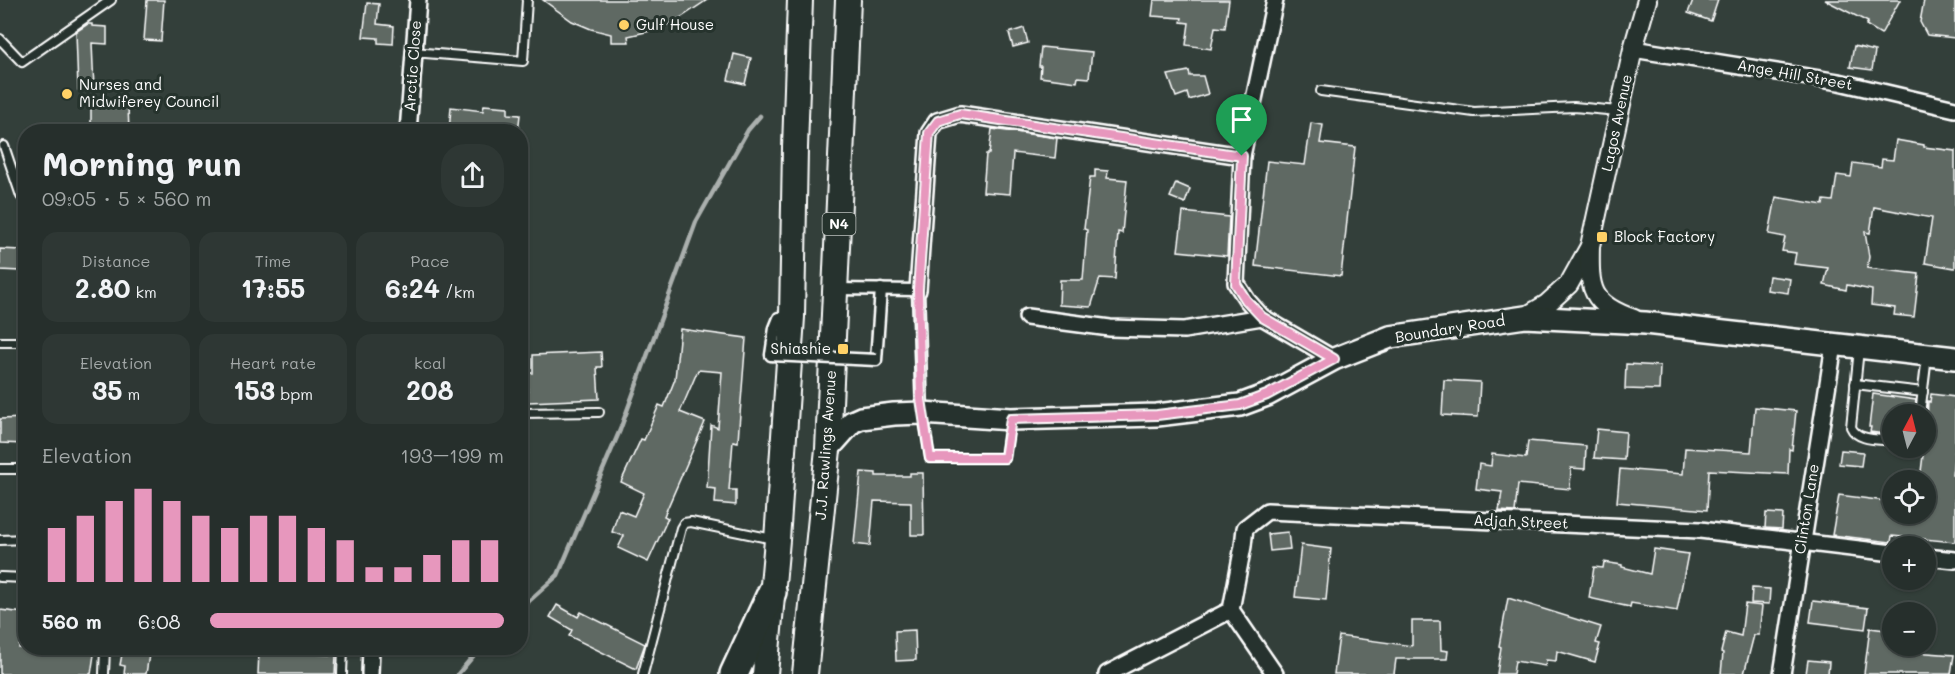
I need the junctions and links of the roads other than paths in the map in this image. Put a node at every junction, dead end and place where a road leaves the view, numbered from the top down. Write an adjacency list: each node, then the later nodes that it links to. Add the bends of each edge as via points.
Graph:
1 (111, 0): 8 (lane, via 22,62)
2 (418, 0): 10 (street, Arctic Close)
3 (527, 0): 10 (lane, via 523,61)
4 (800, 0): 22 (highway)
5 (849, 0): 19 (highway, J.J. Rawlings Avenue / N4)
6 (1275, 0): 16 (street)
7 (1647, 0): 9 (street, Lagos Avenue)
8 (0, 39)
9 (1633, 49): 12 (street, Ange Hill Street, via 1839,82); 13 (street, Lagos Avenue)
10 (413, 52): 14 (street, Arctic Close)
11 (1321, 91): 13 (lane, via 1474,111 1574,107)
12 (1955, 109)
13 (1619, 111): 18 (street, Lagos Avenue)
14 (408, 124)
15 (4, 146): 17 (lane)
16 (1242, 156): 21 (street, via 960,114 938,121 929,133); 24 (street, via 1236,284)
17 (18, 187)
18 (1590, 246): 25 (street, Lagos Avenue, via 1569,284); 26 (street, Lagos Avenue, via 1590,277 1598,300 1616,313)
19 (836, 289): 20 (street); 42 (highway, J.J. Rawlings Avenue / N4)
20 (881, 289): 21 (street); 22 (street, bridge, via 876,360 771,355 778,318)
21 (918, 290): 39 (street)
22 (792, 317): 47 (highway, via 783,388)
23 (1027, 317): 24 (street, via 1110,328 1184,330)
24 (1262, 317): 33 (street)
25 (1525, 318): 26 (main road, Boundary Road); 33 (main road, Boundary Road, via 1390,337)
26 (1646, 323): 29 (main road, Boundary Road)
27 (0, 342): 28 (lane)
28 (18, 342)
29 (1834, 345): 30 (main road, Boundary Road); 48 (street, Clinton Lane)
30 (1859, 348): 31 (main road, Boundary Road); 34 (lane)
31 (1928, 355): 32 (main road, Boundary Road); 35 (lane)
32 (1955, 358)
33 (1334, 359): 40 (main road, Boundary Road, via 1240,405 1157,415)
34 (1855, 384): 35 (lane); 41 (lane, via 1853,433)
35 (1923, 392): 36 (lane)
36 (1921, 404)
37 (599, 412): 38 (lane)
38 (528, 413)
39 (922, 413): 40 (main road, Boundary Road); 40 (lane, via 930,458 1005,458); 42 (main road, Boundary Road, via 861,418 842,431)
40 (1011, 419)
41 (1882, 439)
42 (828, 449): 65 (highway, J.J. Rawlings Avenue / N4)
43 (0, 469): 44 (lane)
44 (18, 469)
45 (18, 539): 46 (lane)
46 (0, 540)
47 (777, 540): 54 (highway); 62 (lane, via 684,523)
48 (1801, 543): 49 (street, Adjah Street); 55 (street, Adjah Street, via 1700,530 1267,512 1245,528); 68 (street, Clinton Lane)
49 (1882, 552)
50 (1936, 558): 51 (street)
51 (1955, 560)
52 (0, 577): 53 (lane)
53 (18, 578)
54 (772, 592): 63 (highway); 64 (highway)
55 (1231, 610): 66 (street); 67 (street)
56 (105, 655): 59 (lane)
57 (343, 655): 60 (lane)
58 (371, 655): 61 (street)
59 (104, 674)
60 (342, 674)
61 (370, 674)
62 (644, 674)
63 (734, 674)
64 (765, 674)
65 (805, 674)
66 (1107, 674)
67 (1275, 674)
68 (1782, 674)

